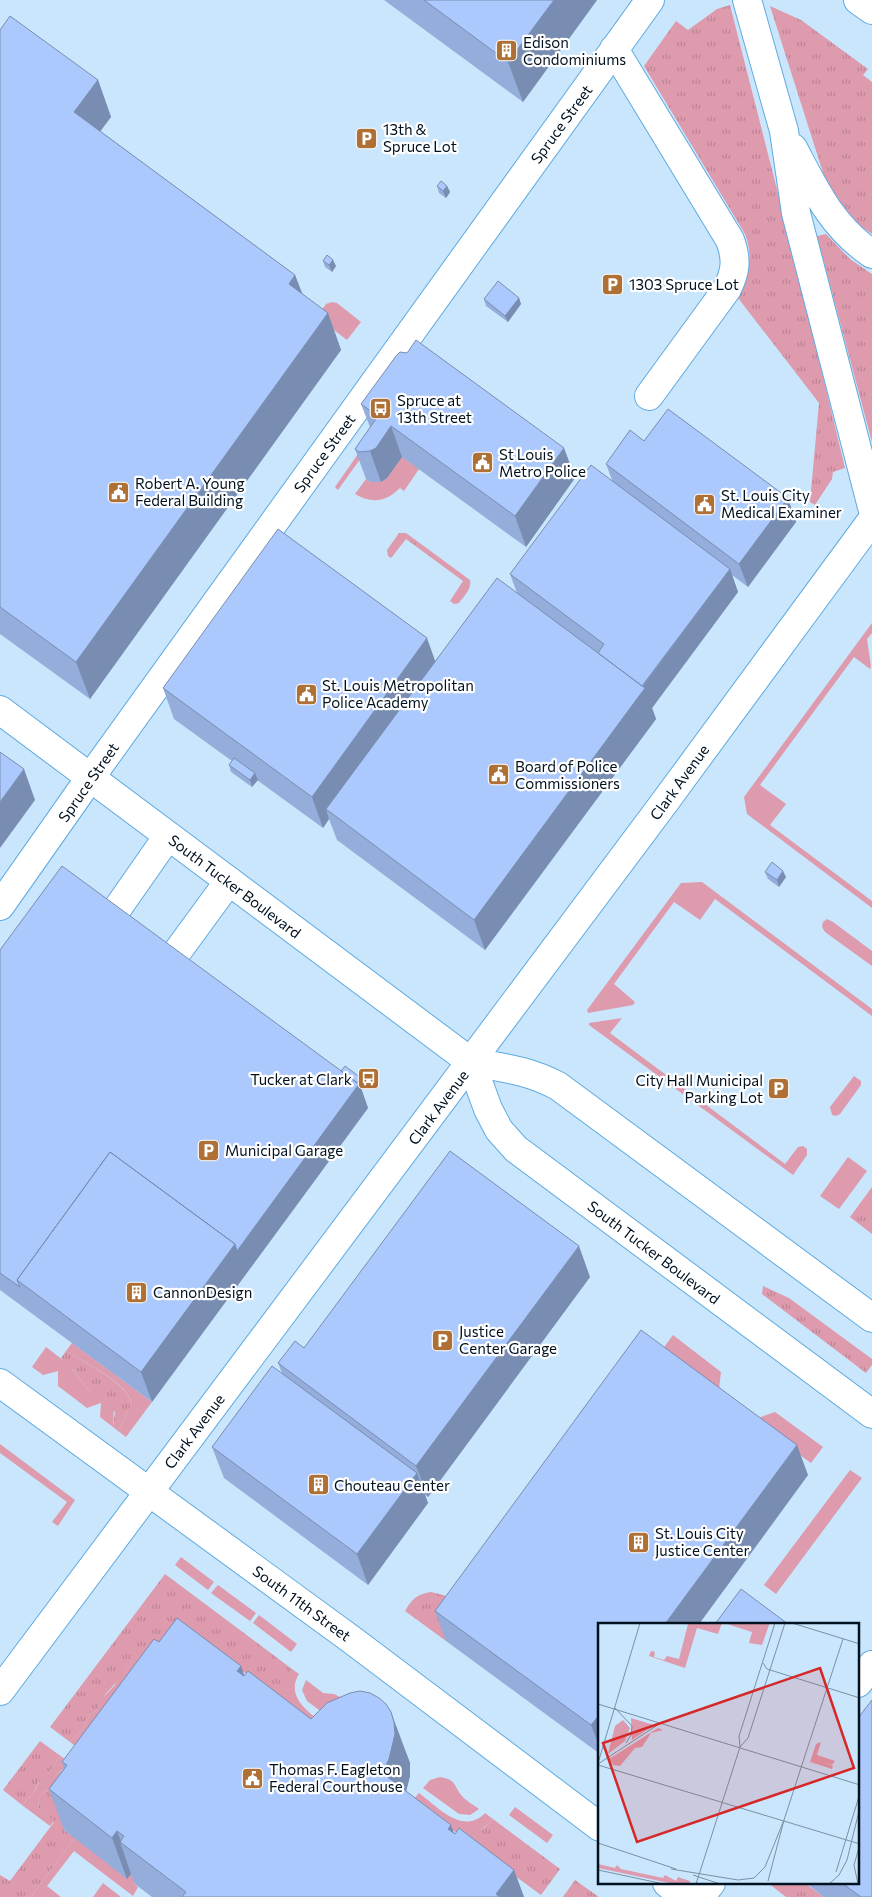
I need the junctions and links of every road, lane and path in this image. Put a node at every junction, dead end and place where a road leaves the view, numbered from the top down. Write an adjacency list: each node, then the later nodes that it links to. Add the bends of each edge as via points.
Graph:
1 (650, 0): 5 (main road, Spruce Street)
2 (747, 0): 6 (main road)
3 (858, 0): 4 (main road)
4 (872, 10)
5 (614, 49): 8 (main road, via 730,240 735,254 733,276 726,289); 12 (main road, Spruce Street)
6 (784, 131): 7 (main road, via 837,223); 9 (main road, via 796,212)
7 (872, 254)
8 (649, 396)
9 (872, 507)
10 (872, 520): 18 (main road, Clark Avenue)
11 (0, 710): 12 (main road, South Tucker Boulevard)
12 (90, 778): 13 (main road, South Tucker Boulevard); 15 (main road, Spruce Street)
13 (168, 836): 14 (main road, South Tucker Boulevard); 16 (main road)
14 (229, 882): 17 (main road); 18 (main road, South Tucker Boulevard)
15 (0, 906)
16 (110, 918)
17 (169, 962)
18 (471, 1062): 19 (main road, South Tucker Boulevard, via 519,1070 558,1086); 21 (main road, South Tucker Boulevard, via 488,1109 499,1130 516,1150); 22 (main road, Clark Avenue)
19 (872, 1318)
20 (0, 1383): 22 (main road, South 11th Street)
21 (872, 1414)
22 (149, 1491): 25 (main road, Clark Avenue); 26 (main road, South 11th Street)
23 (872, 1665): 24 (main road)
24 (860, 1680)
25 (0, 1691)
26 (598, 1825)
27 (668, 1884): 29 (main road)
28 (710, 1884): 30 (main road)
29 (684, 1897)
30 (700, 1897)

